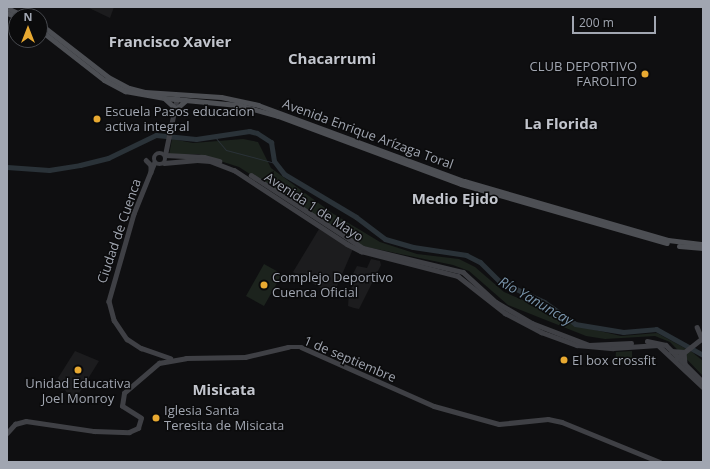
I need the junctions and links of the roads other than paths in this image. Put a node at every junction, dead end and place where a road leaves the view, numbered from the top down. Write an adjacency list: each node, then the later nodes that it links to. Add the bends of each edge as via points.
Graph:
1 (48, 30): 3 (main road, Avenida Enrique Arízaga Toral, via 118,83 145,92)
2 (48, 36): 4 (main road, Avenida Enrique Arízaga Toral, via 116,87 138,95)
3 (177, 96): 4 (main road, Avenida Enrique Arízaga Toral); 5 (main road, Avenida Enrique Arízaga Toral); 6 (main road); 12 (main road, Avenida Enrique Arízaga Toral, via 221,97 258,105 464,181 668,240)
4 (164, 98): 6 (main road)
5 (188, 99): 6 (main road); 13 (main road, Avenida Enrique Arízaga Toral, via 238,104 278,116 461,184 674,245)
6 (176, 109): 7 (main road)
7 (163, 154): 9 (main road, Ciudad de Cuenca, via 155,156); 10 (main road); 16 (main road, Avenida 1 de Mayo, via 204,157 236,167 350,241 387,255 463,272 507,310 578,342 589,345 652,340 666,345)
8 (146, 160): 11 (main road, via 151,165)
9 (155, 162): 10 (main road); 11 (main road, Ciudad de Cuenca)
10 (163, 163): 11 (main road, Ciudad de Cuenca); 19 (main road, Avenida 1 de Mayo, via 210,161 234,170 347,244 362,251 458,276 505,313 541,332 587,348 658,345)
11 (151, 173): 18 (main road, Ciudad de Cuenca, via 134,214 109,301 114,320 127,339 141,348)
12 (703, 244)
13 (703, 248)
14 (697, 327): 15 (main road)
15 (703, 338): 17 (main road)
16 (671, 351): 17 (main road); 19 (main road, Avenida 1 de Mayo)
17 (684, 351): 19 (main road); 22 (main road)
18 (159, 354): 20 (main road, Ciudad de Cuenca); 21 (main road)
19 (677, 358): 22 (main road, Avenida 1 de Mayo); 24 (main road, Avenida 1 de Mayo)
20 (172, 359): 21 (main road, 1 de septiembre); 26 (main road, 1 de septiembre, via 234,358 288,347 301,347 370,380 449,410 499,424 548,419 562,422)
21 (159, 363): 25 (main road, 1 de septiembre, via 122,396 122,406 141,418 137,429 113,432 21,422)
22 (686, 365): 23 (main road, Avenida 1 de Mayo)
23 (703, 382)
24 (703, 387)
25 (7, 433)
26 (660, 462)

